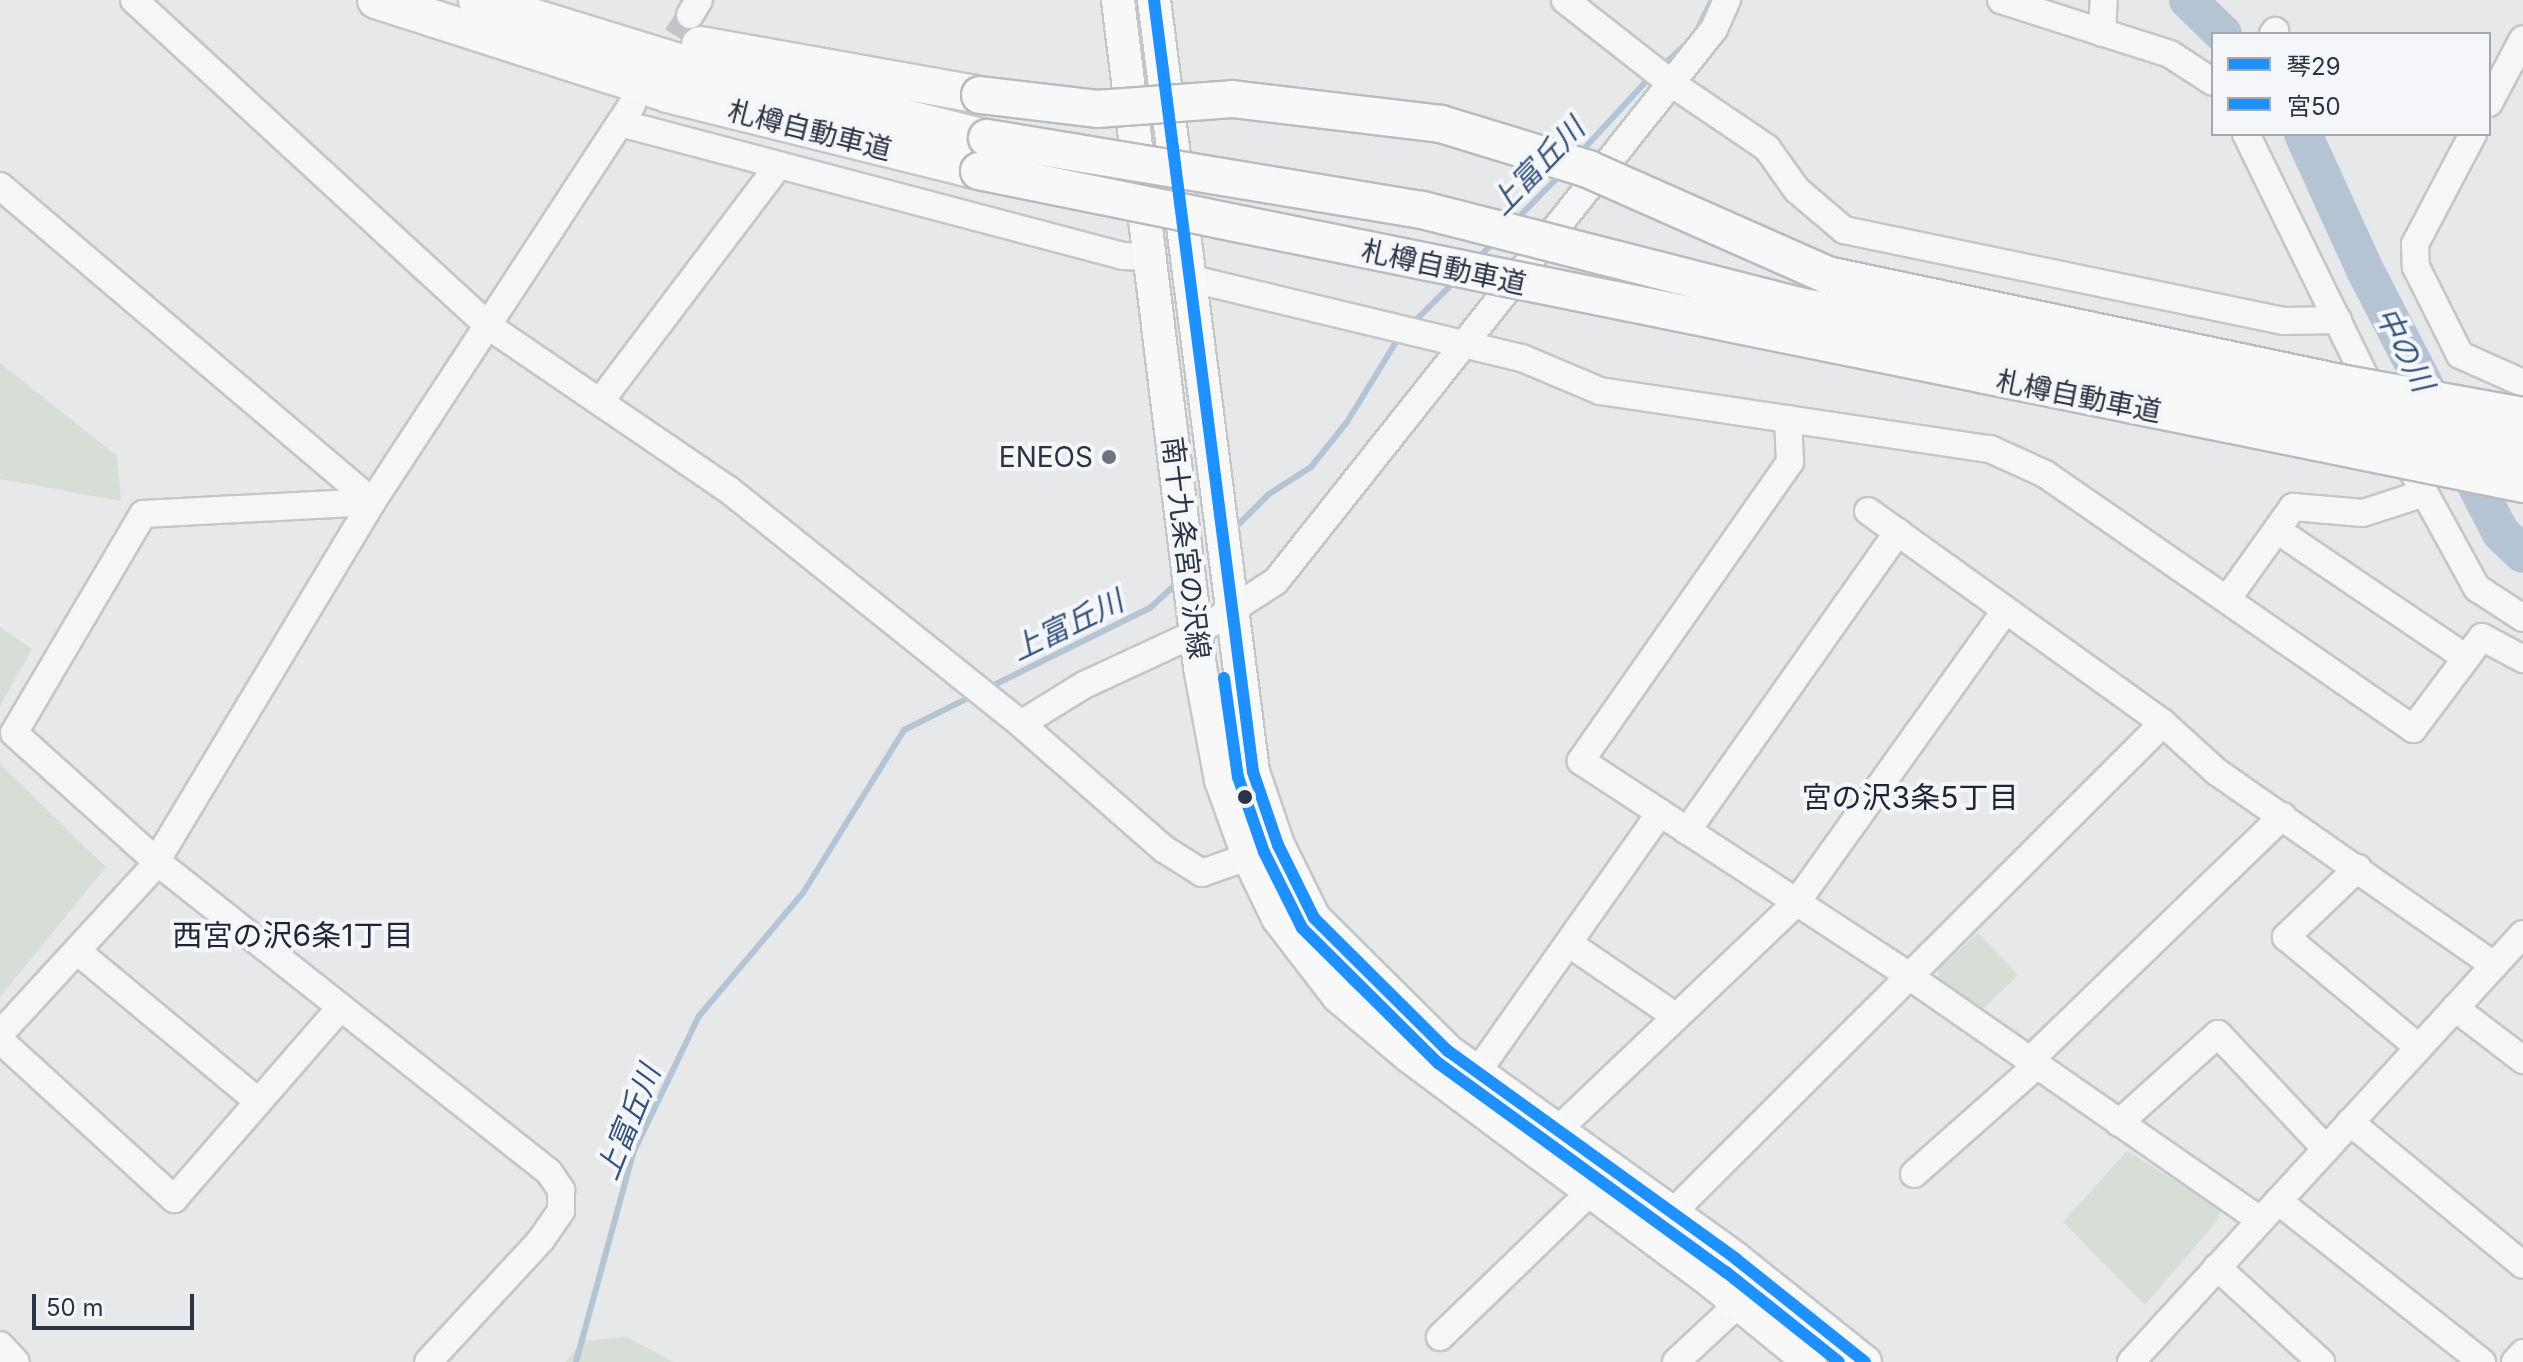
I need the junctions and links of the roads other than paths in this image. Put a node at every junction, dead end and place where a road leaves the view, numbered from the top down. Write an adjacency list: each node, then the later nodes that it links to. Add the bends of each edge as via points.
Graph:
1 (134, 0): 23 (street)
2 (376, 0): 17 (highway, 札樽自動車道, via 668,94)
3 (1118, 0): 20 (main road, 南十九条宮の沢線)
4 (1154, 0): 21 (main road, 南十九条宮の沢線)
5 (1565, 0): 13 (street)
6 (1727, 0): 13 (street, via 1714,29)
7 (2001, 0): 10 (street)
8 (2104, 0): 10 (street)
9 (484, 2): 17 (highway, 札樽自動車道); 27 (highway, bridge, via 980,95 1097,109 1232,99 1441,124 1588,169 1827,275)
10 (2102, 33): 12 (street, via 2170,54)
11 (2523, 39): 14 (street)
12 (2211, 81)
13 (1671, 83): 22 (street, via 1767,148 1797,190 1844,230 2284,321); 24 (street)
14 (2491, 99)
15 (2247, 136): 22 (street)
16 (2472, 136): 25 (street, via 2415,244 2416,267 2460,355)
17 (983, 154): 29 (highway, 札樽自動車道, bridge, via 1360,198 1798,306); 30 (highway, 札樽自動車道, bridge)
18 (779, 165): 20 (street, via 1123,256); 23 (street, via 626,114); 26 (street)
19 (0, 186): 32 (street)
20 (1149, 257): 40 (main road, 南十九条宮の沢線)
21 (1192, 279): 24 (street); 37 (main road, 南十九条宮の沢線)
22 (2338, 320): 31 (street)
23 (490, 327): 26 (street); 32 (street)
24 (1460, 343): 28 (street, via 1522,358 1600,391); 37 (street, via 1276,581)
25 (2523, 383)
26 (602, 399): 44 (street, via 729,490)
27 (2523, 416)
28 (1788, 419): 36 (street, via 1990,449 2045,474); 45 (street, via 1790,462 1581,761)
29 (2523, 448)
30 (2523, 484)
31 (2422, 494): 34 (street, via 2363,513 2293,507); 39 (street, via 2477,588)
32 (372, 502): 49 (street); 49 (street, via 143,514 14,733)
33 (1868, 511): 35 (street)
34 (2277, 530): 36 (street); 41 (street)
35 (1898, 532): 38 (street); 47 (street)
36 (2228, 598): 41 (street, via 2413,729)
37 (1231, 603): 40 (street); 48 (main road, 南十九条宮の沢線)
38 (2006, 610): 43 (street); 51 (street)
39 (2523, 618)
40 (1196, 628): 44 (street); 48 (main road, 南十九条宮の沢線, via 1221,780)
41 (2466, 658): 42 (street, via 2482,637)
42 (2523, 659)
43 (2163, 723): 46 (street, via 2217,772); 56 (street)
44 (1021, 724): 48 (street, via 1164,849 1202,873)
45 (1660, 813): 47 (street); 53 (street)
46 (2283, 816): 50 (street); 63 (street)
47 (1687, 831): 51 (street)
48 (1263, 852): 64 (main road, 南十九条宮の沢線, via 1278,918 1338,996)
49 (156, 861): 54 (street); 57 (street)
50 (2358, 868): 55 (street); 61 (street, via 2286,937)
51 (1796, 903): 56 (street); 59 (street)
52 (2523, 934): 55 (street)
53 (1571, 945): 59 (street); 64 (street)
54 (77, 951): 60 (street); 65 (street)
55 (2494, 965): 58 (street)
56 (1909, 976): 63 (street); 74 (street)
57 (341, 1007): 65 (street); 84 (street, via 549,1172 561,1190 561,1211 541,1240)
58 (2455, 1008): 61 (street); 62 (street)
59 (1675, 1016): 68 (street)
60 (0, 1037): 65 (street, via 174,1199)
61 (2417, 1046): 66 (street)
62 (2523, 1060)
63 (2032, 1064): 67 (street); 70 (street)
64 (1470, 1084): 68 (main road, 南十九条宮の沢線)
65 (259, 1102)
66 (2350, 1122): 69 (street); 75 (street)
67 (2119, 1123): 69 (street, via 2218,1034); 73 (street)
68 (1547, 1141): 71 (main road, 南十九条宮の沢線); 74 (main road, 南十九条宮の沢線)
69 (2326, 1149): 72 (street)
70 (1914, 1174)
71 (1591, 1191): 74 (main road, 南十九条宮の沢線); 79 (street)
72 (2278, 1201): 73 (street); 89 (street)
73 (2260, 1220): 76 (street)
74 (1660, 1224): 77 (main road, 南十九条宮の沢線); 78 (main road, 南十九条宮の沢線)
75 (2523, 1265)
76 (2217, 1267): 87 (street); 88 (street)
77 (1763, 1281): 78 (street); 82 (main road, 南十九条宮の沢線)
78 (1739, 1304): 85 (street); 86 (main road, 南十九条宮の沢線)
79 (1440, 1337)
80 (0, 1345): 83 (street)
81 (2523, 1353): 90 (street)
82 (1862, 1361)
83 (16, 1362)
84 (428, 1362)
85 (1676, 1362)
86 (1810, 1362)
87 (2131, 1362)
88 (2321, 1362)
89 (2482, 1362)
90 (2515, 1362)

